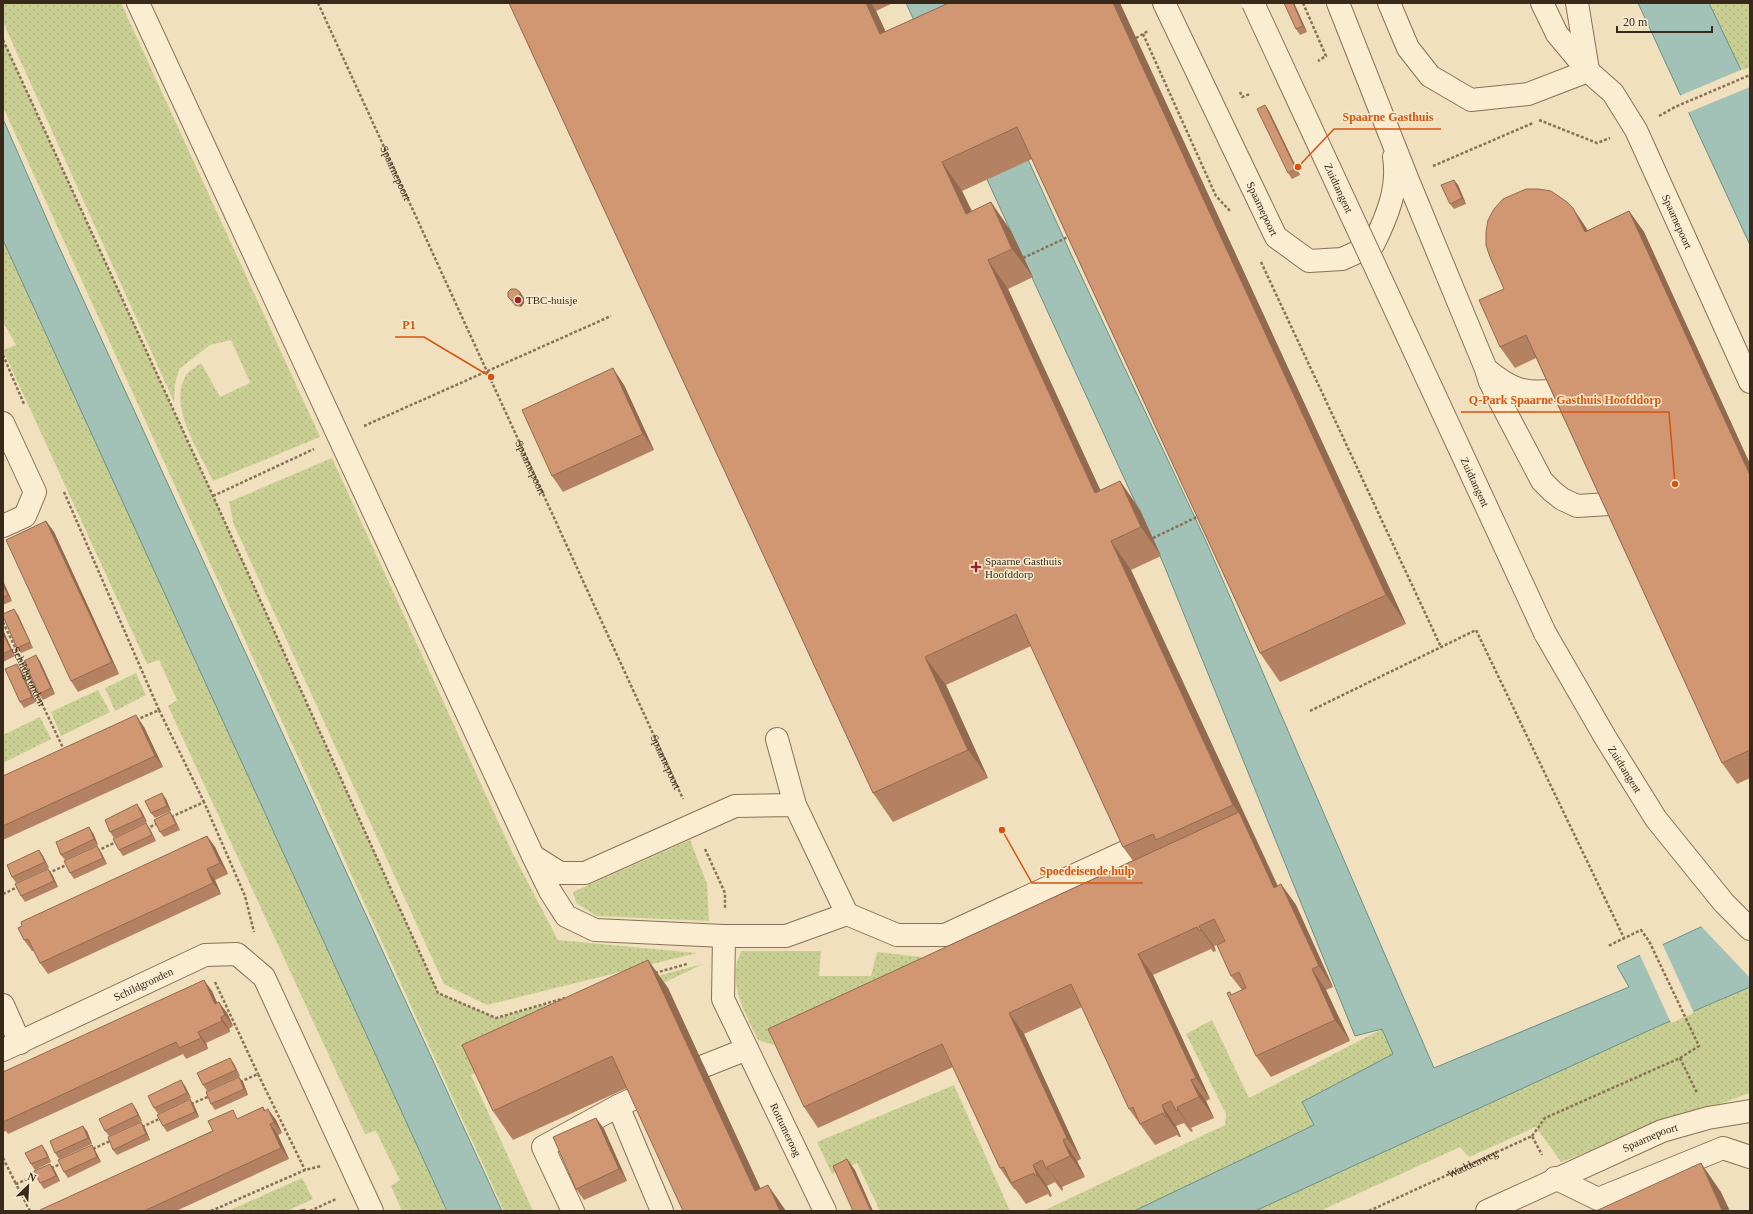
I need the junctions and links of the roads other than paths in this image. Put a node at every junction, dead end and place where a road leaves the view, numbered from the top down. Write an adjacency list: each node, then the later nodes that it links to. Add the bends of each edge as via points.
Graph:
1 (138, 3): 19 (street)
2 (1164, 3): 9 (street, Spaarnepoort, via 1276,237 1309,261 1342,259 1373,245 1388,216 1396,172)
3 (1253, 3): 21 (street, Zuidtangent, bridge, via 1545,633 1656,819 1724,903)
4 (1338, 3): 9 (street, Spaarnepoort)
5 (1389, 3): 8 (street, via 1408,48 1430,76 1471,100 1528,94)
6 (1542, 3): 8 (street, Spaarnepoort, via 1557,34)
7 (1577, 3): 8 (street)
8 (1588, 71): 11 (street, Spaarnepoort, via 1613,93 1636,130)
9 (1391, 138): 10 (street, Spaarnepoort)
10 (1486, 368): 12 (street, Spaarnepoort, via 1502,382 1521,391 1538,393); 14 (street, Spaarnepoort, via 1490,382 1542,481 1562,499 1577,506)
11 (1750, 382)
12 (1556, 390)
13 (3, 423): 15 (street, via 35,492 25,516)
14 (1609, 504)
15 (3, 526)
16 (777, 739): 17 (street)
17 (795, 805): 19 (street, via 735,806 585,873 560,873); 20 (street)
18 (1175, 830): 20 (street, via 945,935 897,935)
19 (533, 856): 22 (street, via 566,916 595,930)
20 (847, 914): 22 (street, via 786,936)
21 (1750, 930)
22 (724, 936): 25 (street, Rottumeroog, via 723,999)
23 (3, 1005): 24 (street, Schildgronden)
24 (12, 1046): 32 (street, Schildgronden, via 203,956 237,954 264,977)
25 (747, 1049): 26 (street); 35 (street, Rottumeroog)
26 (704, 1066)
27 (638, 1097): 28 (street)
28 (618, 1106): 33 (street, via 543,1147); 34 (street)
29 (1750, 1111): 31 (street, Spaarnepoort, via 1708,1118 1662,1131)
30 (1750, 1156): 31 (street, via 1723,1148 1598,1199)
31 (1556, 1178): 36 (street)
32 (372, 1211)
33 (572, 1211)
34 (662, 1211)
35 (825, 1211)
36 (1487, 1211)

